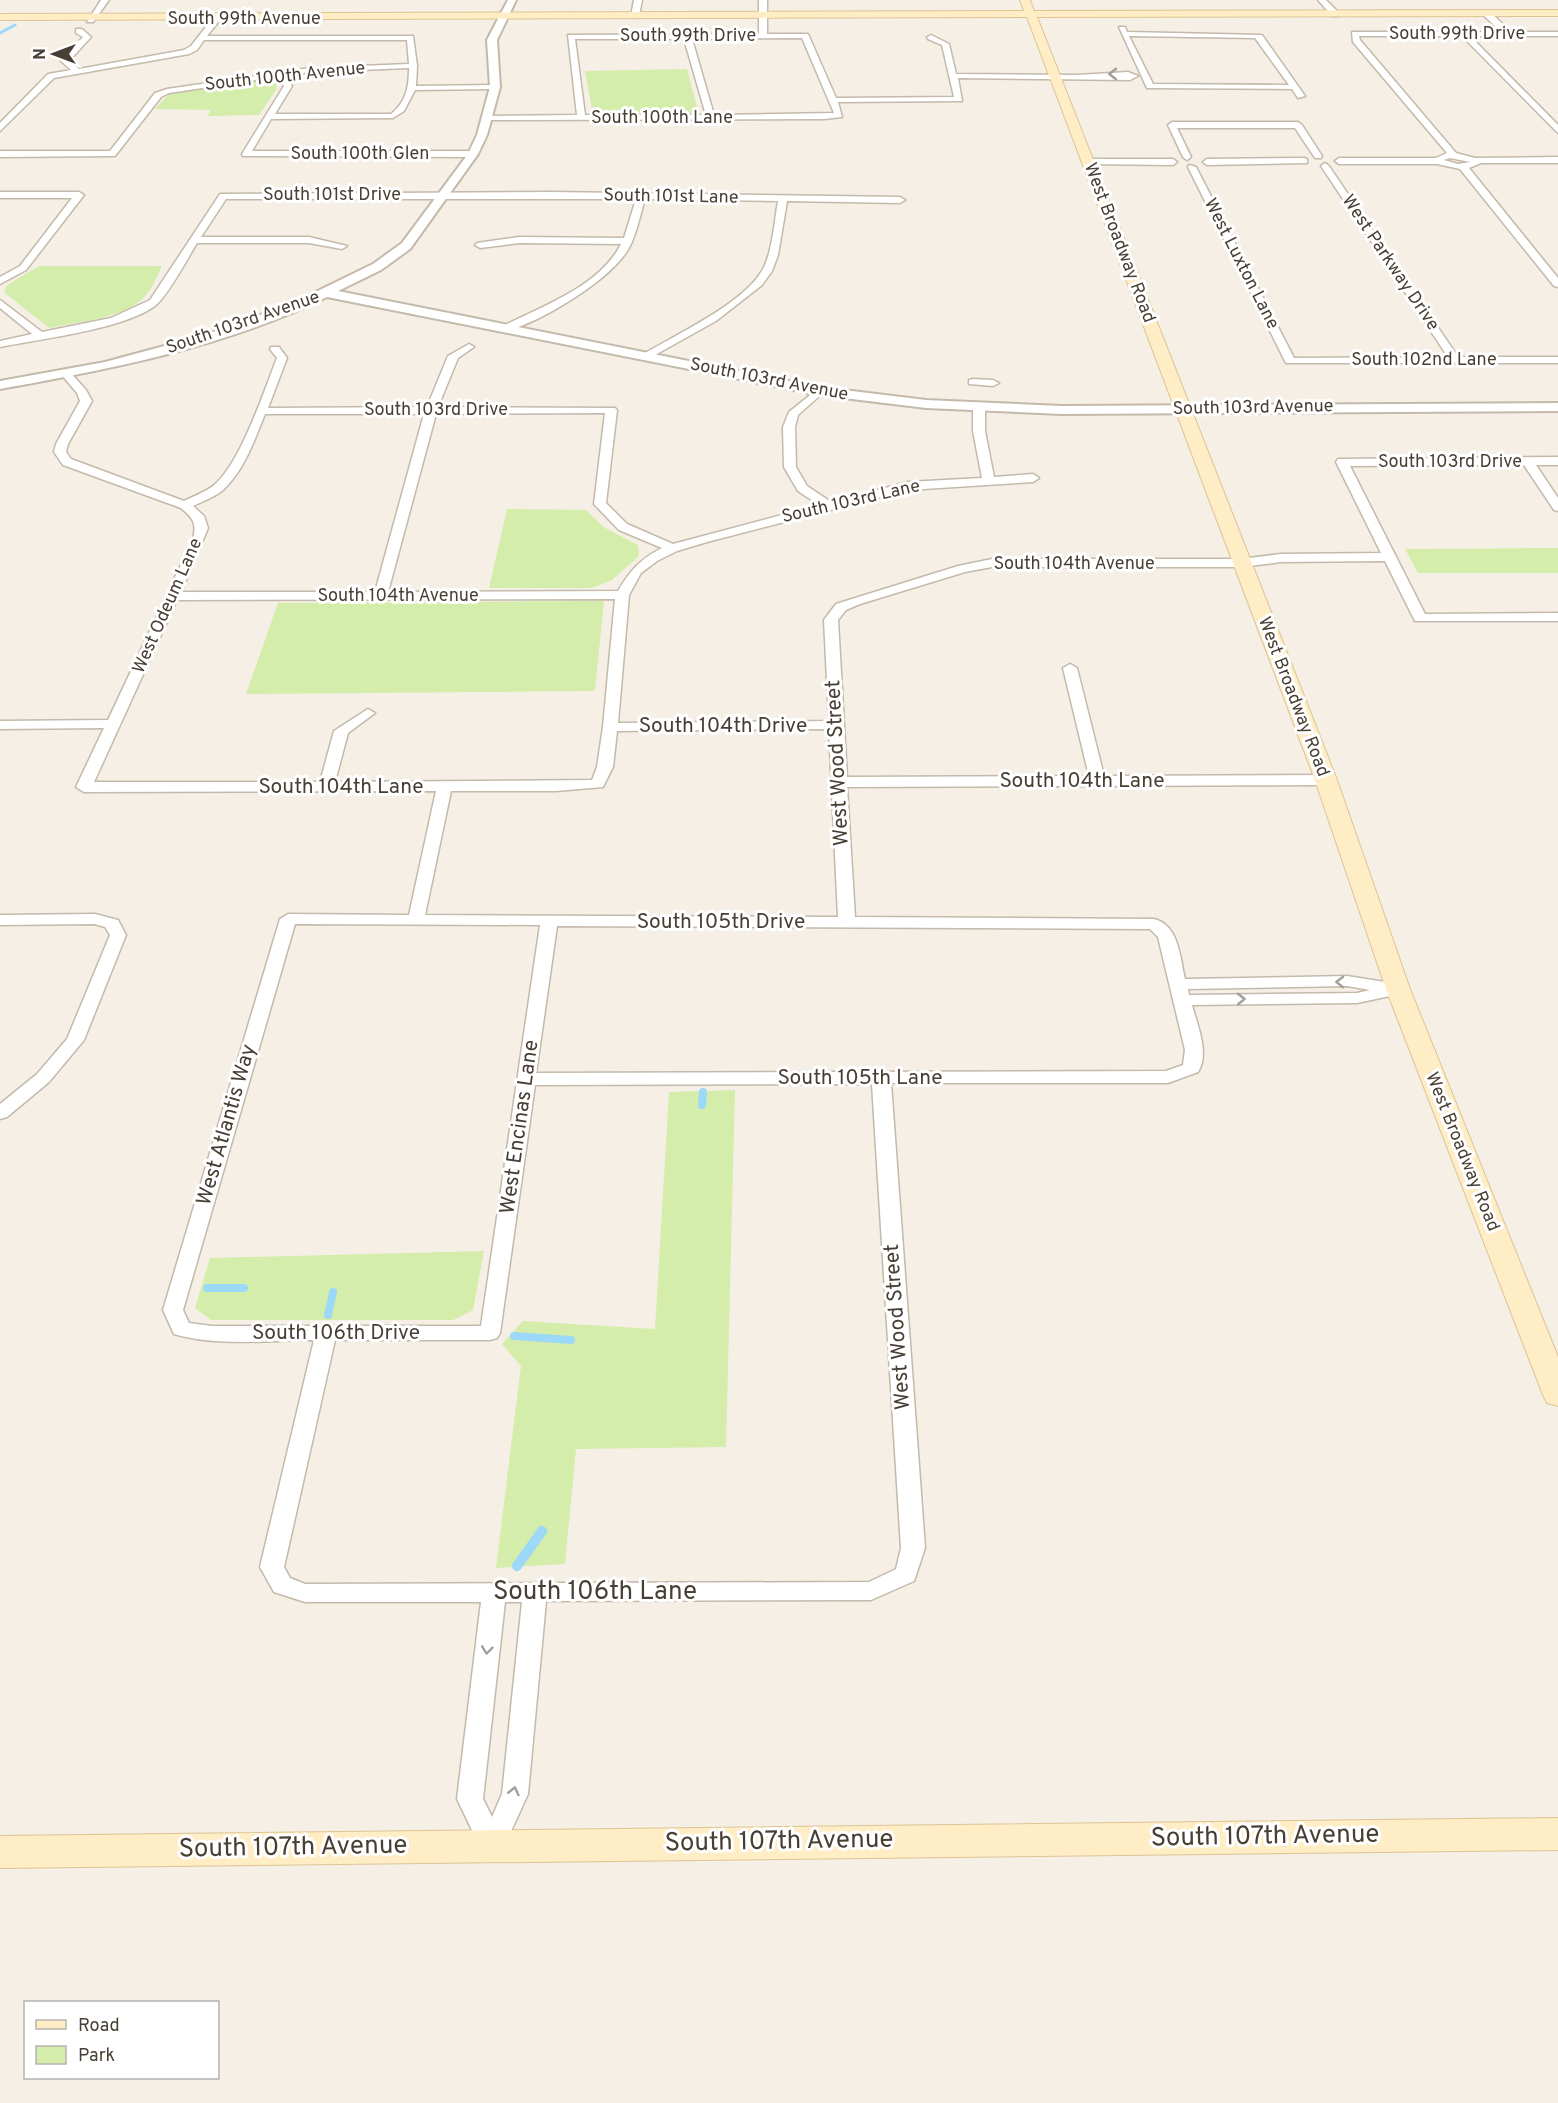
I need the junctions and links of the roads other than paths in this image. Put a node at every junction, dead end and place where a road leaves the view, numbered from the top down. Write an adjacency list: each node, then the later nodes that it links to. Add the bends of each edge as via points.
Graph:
1 (105, 0): 16 (street)
2 (512, 0): 12 (street)
3 (638, 0): 13 (street)
4 (763, 0): 11 (street)
5 (1024, 0): 7 (main road, West Broadway Road)
6 (1322, 0): 10 (street)
7 (1030, 13): 10 (main road, South 99th Avenue, via 1318,10); 11 (main road, South 99th Avenue); 29 (main road, West Broadway Road)
8 (1486, 13): 9 (main road, South 99th Avenue); 10 (main road, South 99th Avenue); 19 (street)
9 (1558, 13)
10 (1335, 14)
11 (764, 15): 13 (main road, South 99th Avenue); 22 (street)
12 (502, 16): 13 (main road, South 99th Avenue); 14 (main road, South 99th Avenue); 32 (street, via 491,45)
13 (636, 16)
14 (218, 17): 16 (main road, South 99th Avenue); 24 (street)
15 (0, 18): 16 (main road, South 99th Avenue)
16 (91, 18)
17 (79, 31): 26 (street, via 87,37 65,61)
18 (1464, 34): 19 (street, South 99th Drive); 43 (street); 46 (street, South 99th Drive, via 1355,34)
19 (1509, 34): 20 (street, South 99th Drive)
20 (1558, 34)
21 (687, 36): 22 (street, South 99th Drive); 40 (street, South 99th Drive, via 571,37); 41 (street)
22 (763, 36): 37 (street, South 99th Drive, via 805,36)
23 (931, 37): 28 (street, via 945,44)
24 (202, 38): 25 (street, via 410,38); 26 (street, via 192,50 172,56)
25 (413, 66): 27 (street, South 100th Avenue); 34 (street)
26 (76, 70): 42 (street, via 46,79)
27 (277, 74): 38 (street, via 288,86); 44 (street, South 100th Avenue, via 158,95 112,154)
28 (952, 76): 29 (street); 37 (street, via 959,99)
29 (1056, 76): 30 (street); 54 (main road, West Broadway Road)
30 (1145, 76): 31 (street); 33 (street, via 1124,32 1256,36)
31 (1150, 86): 33 (street); 35 (street)
32 (495, 87): 34 (street); 39 (street)
33 (1294, 87): 36 (street)
34 (412, 88): 38 (street, via 403,110 393,116)
35 (1154, 96)
36 (1301, 96)
37 (833, 100): 41 (street, South 100th Lane, via 839,115 836,117)
38 (270, 117): 45 (street, South 100th Glen, via 246,154)
39 (487, 118): 40 (street, South 100th Lane); 45 (street)
40 (581, 118): 41 (street, South 100th Lane)
41 (711, 118)
42 (0, 128)
43 (1558, 130)
44 (0, 154)
45 (473, 154): 61 (street)
46 (1453, 155): 49 (street); 50 (street)
47 (1318, 156): 48 (street, via 1298,125 1172,125); 52 (street); 53 (street)
48 (1187, 157): 55 (street); 56 (street)
49 (1439, 160): 53 (street); 58 (street)
50 (1476, 160): 51 (street); 58 (street, via 1475,164)
51 (1558, 160)
52 (1304, 161): 56 (street); 57 (street)
53 (1339, 161): 57 (street)
54 (1088, 162): 55 (street); 89 (main road, West Broadway Road)
55 (1173, 162): 59 (street)
56 (1207, 162): 59 (street)
57 (1325, 166): 79 (street, West Parkway Drive)
58 (1462, 166): 70 (street)
59 (1192, 167): 80 (street, West Luxton Lane)
60 (0, 195): 69 (street, via 79,195 23,268)
61 (442, 195): 62 (street, South 101st Lane); 65 (street, South 101st Drive, via 223,196); 71 (street, via 406,246 377,267)
62 (641, 196): 63 (street, South 101st Lane); 66 (street)
63 (783, 199): 64 (street, South 101st Lane); 78 (street, via 770,262 750,292)
64 (900, 200)
65 (194, 240): 68 (street, via 309,240); 74 (street, via 154,302 114,321)
66 (627, 241): 67 (street, via 519,240); 73 (street, via 622,252 593,280)
67 (480, 245)
68 (342, 246)
69 (0, 281)
70 (1558, 284)
71 (327, 293): 73 (street, South 103rd Avenue); 82 (street, South 103rd Avenue, via 210,338)
72 (0, 303): 74 (street)
73 (507, 328): 78 (street, South 103rd Avenue)
74 (40, 336): 75 (street)
75 (0, 344)
76 (469, 347): 90 (street, via 453,356)
77 (275, 349): 91 (street, West Odeum Lane, via 282,358)
78 (646, 357): 86 (street, South 103rd Avenue)
79 (1455, 360): 80 (street, South 102nd Lane); 81 (street, South 102nd Lane)
80 (1290, 361)
81 (1557, 361)
82 (66, 374): 85 (street, South 103rd Avenue); 96 (street, via 86,401 62,444 60,452 67,462)
83 (974, 382): 84 (street)
84 (993, 383)
85 (0, 386)
86 (819, 391): 88 (street, South 103rd Avenue); 97 (street, via 793,414 789,427 790,467 802,488)
87 (1558, 407): 89 (street, South 103rd Avenue)
88 (979, 408): 89 (street, South 103rd Avenue); 95 (street, via 979,431)
89 (1183, 408): 101 (main road, West Broadway Road)
90 (432, 410): 91 (street, South 103rd Drive); 99 (street, South 103rd Drive, via 611,410 600,504 622,527); 104 (street)
91 (261, 411): 96 (street, West Odeum Lane, via 228,478 218,488)
92 (1558, 461): 93 (street, South 103rd Drive)
93 (1528, 462): 98 (street); 100 (street, South 103rd Drive, via 1342,462)
94 (1033, 478): 95 (street, South 103rd Lane)
95 (989, 482): 97 (street, South 103rd Lane, via 908,486)
96 (185, 505): 103 (street, West Odeum Lane, via 198,516 202,528)
97 (828, 506): 99 (street, South 103rd Lane)
98 (1558, 507)
99 (672, 548): 102 (street, South 103rd Lane, via 636,571)
100 (1392, 562): 101 (street, South 104th Avenue, via 1283,568); 106 (street, via 1420,618)
101 (1241, 563): 105 (street, South 104th Avenue, via 992,563 855,600); 114 (main road, West Broadway Road)
102 (622, 595): 104 (street, South 104th Avenue); 112 (street)
103 (174, 596): 104 (street, South 104th Avenue); 109 (street, West Odeum Lane)
104 (380, 596)
105 (842, 607): 111 (street, West Wood Street, via 831,620)
106 (1558, 617)
107 (1070, 668): 113 (street)
108 (368, 713): 117 (street, via 341,732)
109 (115, 724): 110 (street); 118 (street, West Odeum Lane)
110 (0, 725)
111 (837, 725): 112 (street, South 104th Drive); 115 (street, West Wood Street)
112 (610, 727): 116 (street, South 104th Lane, via 598,784)
113 (1097, 780): 114 (street, South 104th Lane); 115 (street, South 104th Lane)
114 (1326, 780): 124 (main road, West Broadway Road)
115 (839, 782): 123 (street, West Wood Street)
116 (444, 786): 117 (street, South 104th Lane); 121 (street)
117 (326, 787): 118 (street, South 104th Lane)
118 (84, 788)
119 (0, 920): 128 (street, via 95,919 112,924 118,935 75,1040 43,1078)
120 (288, 920): 121 (street, South 105th Drive); 129 (street, West Atlantis Way, via 173,1310)
121 (416, 920): 122 (street, South 105th Drive)
122 (549, 921): 123 (street, South 105th Drive); 126 (street, West Encinas Lane)
123 (847, 922): 125 (street, South 105th Drive, via 1154,924 1166,935)
124 (1398, 989): 125 (street, via 1357,998); 132 (main road, West Broadway Road)
125 (1180, 992): 127 (street, South 105th Lane, via 1194,1050 1192,1068 1168,1077)
126 (527, 1078): 127 (street, South 105th Lane); 131 (street, West Encinas Lane)
127 (881, 1078): 133 (street, West Wood Street, via 913,1548)
128 (0, 1113)
129 (181, 1329): 130 (street, South 106th Drive, via 212,1333)
130 (326, 1333): 131 (street, South 106th Drive); 134 (street, South 106th Lane, via 272,1566 282,1586 305,1593)
131 (490, 1333)
132 (1558, 1395)
133 (906, 1575): 135 (street, South 106th Lane, via 872,1591)
134 (494, 1592): 135 (street, South 106th Lane); 137 (street, one-way to 137, via 470,1799)
135 (535, 1592): 137 (street, one-way to 135, via 515,1794)
136 (1558, 1834): 137 (main road, South 107th Avenue)
137 (492, 1845): 138 (main road, South 107th Avenue)
138 (0, 1852)

